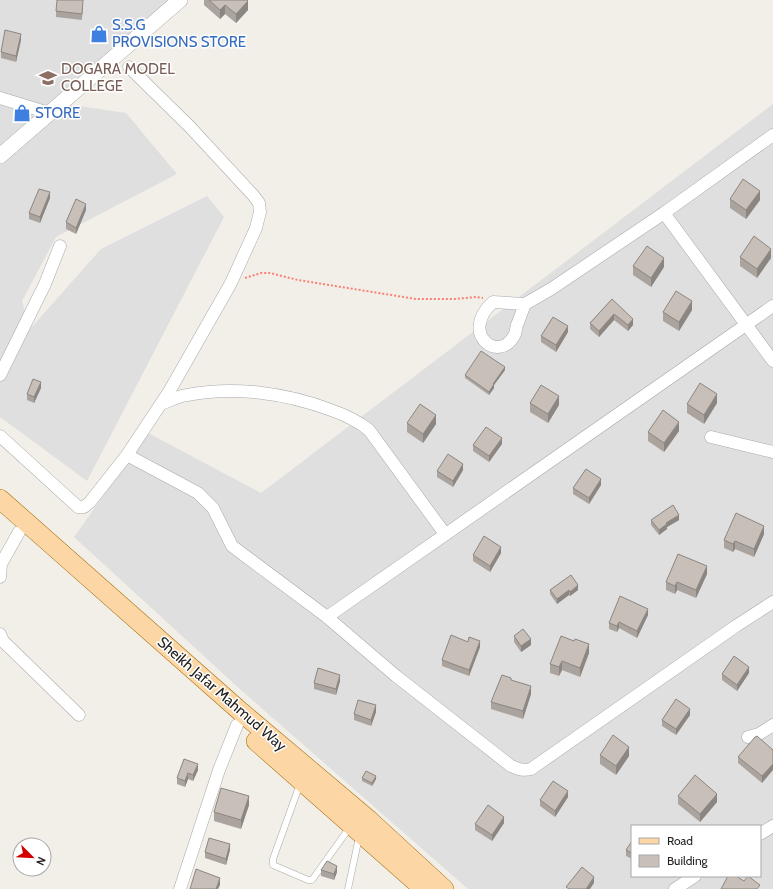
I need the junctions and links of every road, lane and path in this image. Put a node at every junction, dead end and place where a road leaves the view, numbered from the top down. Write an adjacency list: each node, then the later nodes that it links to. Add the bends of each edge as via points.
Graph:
1 (179, 0): 4 (street)
2 (129, 67): 9 (street, via 190,127 259,203 260,212 256,228)
3 (0, 98): 4 (street)
4 (49, 114): 6 (street)
5 (773, 135): 7 (street)
6 (0, 156)
7 (664, 213): 11 (street); 13 (street)
8 (60, 246): 15 (street, via 45,284)
9 (231, 283): 10 (path, via 261,273 270,273 416,299 476,297); 16 (street)
10 (493, 302): 11 (street); 11 (street, via 486,309 479,331 486,342 500,347 506,345 513,337)
11 (525, 304)
12 (773, 306): 13 (street)
13 (746, 325): 14 (street); 24 (street)
14 (773, 361)
15 (0, 375)
16 (161, 404): 20 (street); 24 (street, via 185,395 219,391 247,392 285,396 341,414 369,430)
17 (0, 436): 20 (street, via 78,507 84,507 90,502)
18 (711, 437): 19 (street)
19 (773, 452)
20 (127, 455): 27 (street, via 198,493 213,508 232,546)
21 (0, 499): 35 (main road, Sheikh Jafar Mahmud Way, via 240,711)
22 (0, 516): 23 (main road, Sheikh Jafar Mahmud Way)
23 (19, 532): 25 (street, via 1,564); 30 (main road, Sheikh Jafar Mahmud Way)
24 (446, 534): 27 (street)
25 (0, 577)
26 (773, 602): 27 (street, via 525,771 505,761 396,676)
27 (327, 617)
28 (1, 639): 29 (street)
29 (79, 715)
30 (237, 725): 33 (main road, Sheikh Jafar Mahmud Way); 39 (street, via 219,770)
31 (773, 725): 32 (street, via 759,734)
32 (748, 737)
33 (301, 781): 35 (main road, Sheikh Jafar Mahmud Way); 35 (lane, via 273,865 312,880)
34 (773, 826): 36 (street)
35 (362, 827): 38 (main road, Sheikh Jafar Mahmud Way); 40 (lane); 41 (main road, Sheikh Jafar Mahmud Way)
36 (761, 833)
37 (693, 877): 42 (street)
38 (423, 888)
39 (180, 889)
40 (348, 889)
41 (444, 889)
42 (675, 889)

